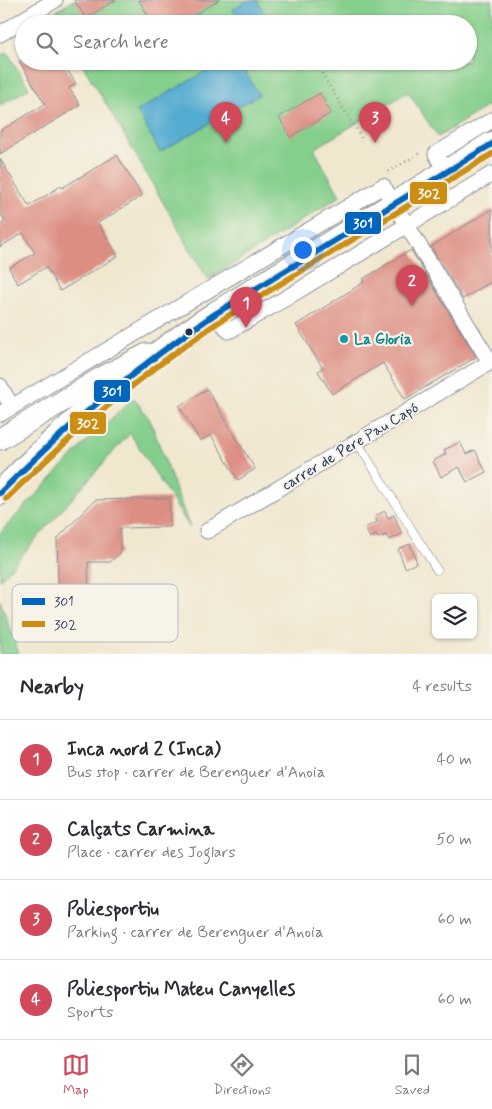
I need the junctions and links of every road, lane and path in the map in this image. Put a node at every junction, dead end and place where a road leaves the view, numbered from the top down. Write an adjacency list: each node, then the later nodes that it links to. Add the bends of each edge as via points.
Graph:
1 (55, 0): 2 (street)
2 (31, 15)
3 (15, 25): 4 (street)
4 (0, 34)
5 (320, 70): 7 (path)
6 (492, 120): 10 (street, via 436,154)
7 (362, 139)
8 (492, 144): 10 (main road)
9 (426, 149): 11 (path)
10 (446, 172): 13 (main road)
11 (383, 174)
12 (492, 174): 14 (street)
13 (394, 204): 14 (street); 15 (main road); 19 (street, via 384,186)
14 (408, 224): 15 (street, via 229,331); 17 (street)
15 (215, 314): 16 (main road)
16 (180, 337): 20 (street, via 101,378); 22 (main road, via 77,421)
17 (491, 361): 21 (street, carrer de Pere Pau Capó)
18 (0, 386): 19 (street)
19 (6, 411)
20 (0, 439)
21 (356, 442): 23 (street, carrer de Pere Pau Capó); 24 (lane)
22 (0, 493)
23 (207, 531)
24 (438, 570)

